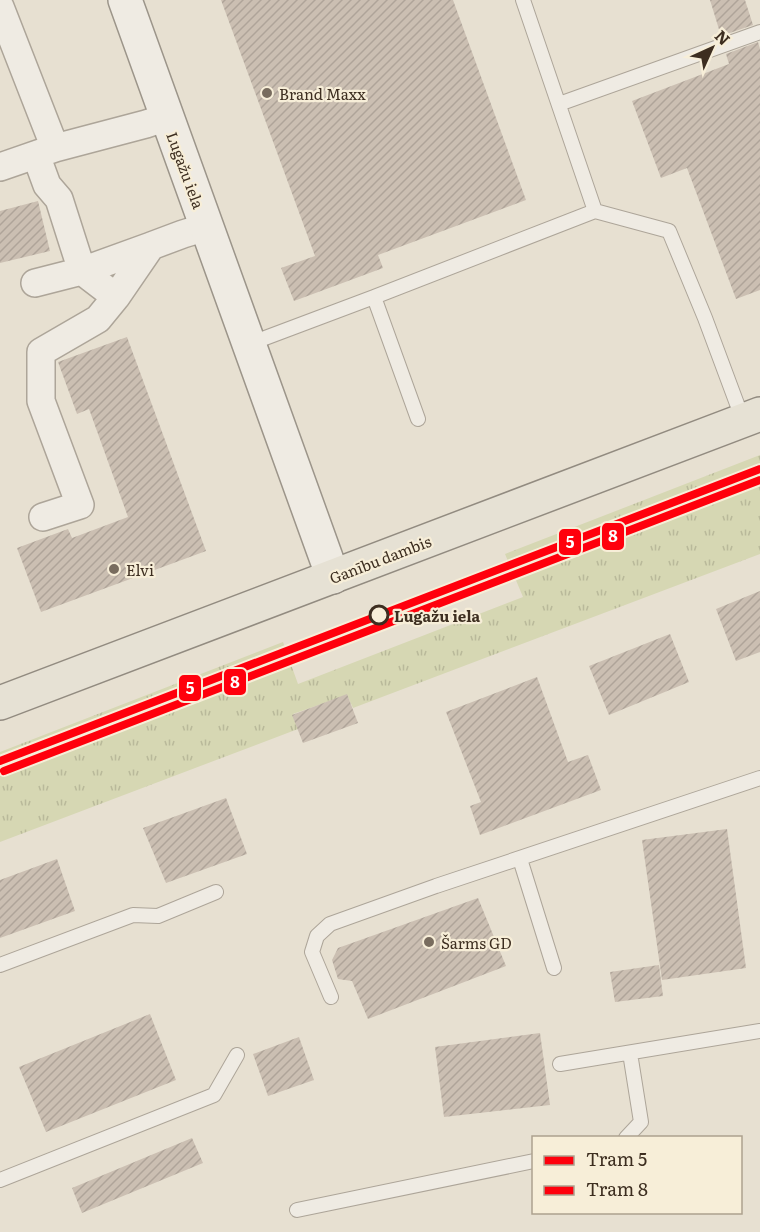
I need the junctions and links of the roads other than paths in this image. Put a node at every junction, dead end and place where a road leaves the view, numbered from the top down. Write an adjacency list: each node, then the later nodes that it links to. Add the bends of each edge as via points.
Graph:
1 (125, 0): 6 (street, Lugažu iela)
2 (524, 0): 5 (lane)
3 (0, 7): 7 (street)
4 (760, 32): 5 (lane)
5 (559, 104): 9 (lane)
6 (167, 117): 7 (street); 10 (street, Lugažu iela)
7 (46, 151): 8 (street); 12 (street, via 47,185 59,199)
8 (0, 167)
9 (595, 211): 15 (lane); 17 (lane, via 669,231)
10 (206, 227): 11 (street); 16 (street, Lugažu iela)
11 (151, 246): 12 (street); 14 (street)
12 (82, 271): 13 (street); 14 (street)
13 (35, 284)
14 (116, 297): 19 (street, via 98,319 41,352 41,401 80,506)
15 (374, 297): 16 (lane); 18 (lane)
16 (249, 344): 20 (street, Lugažu iela)
17 (751, 417): 20 (main road, Ganību dambis)
18 (418, 420)
19 (43, 518)
20 (333, 577): 21 (main road, Ganību dambis)
21 (0, 703)
22 (760, 778): 23 (lane)
23 (520, 859): 26 (lane); 27 (lane, via 330,924 317,936 312,952)
24 (216, 892): 25 (lane, via 158,916 133,915)
25 (0, 965)
26 (554, 968)
27 (331, 997)
28 (760, 1031): 29 (lane)
29 (630, 1053): 31 (lane); 32 (lane, via 641,1122)
30 (237, 1055): 34 (lane, via 214,1095)
31 (561, 1064)
32 (627, 1136)
33 (532, 1161): 35 (lane)
34 (0, 1180)
35 (297, 1210)

